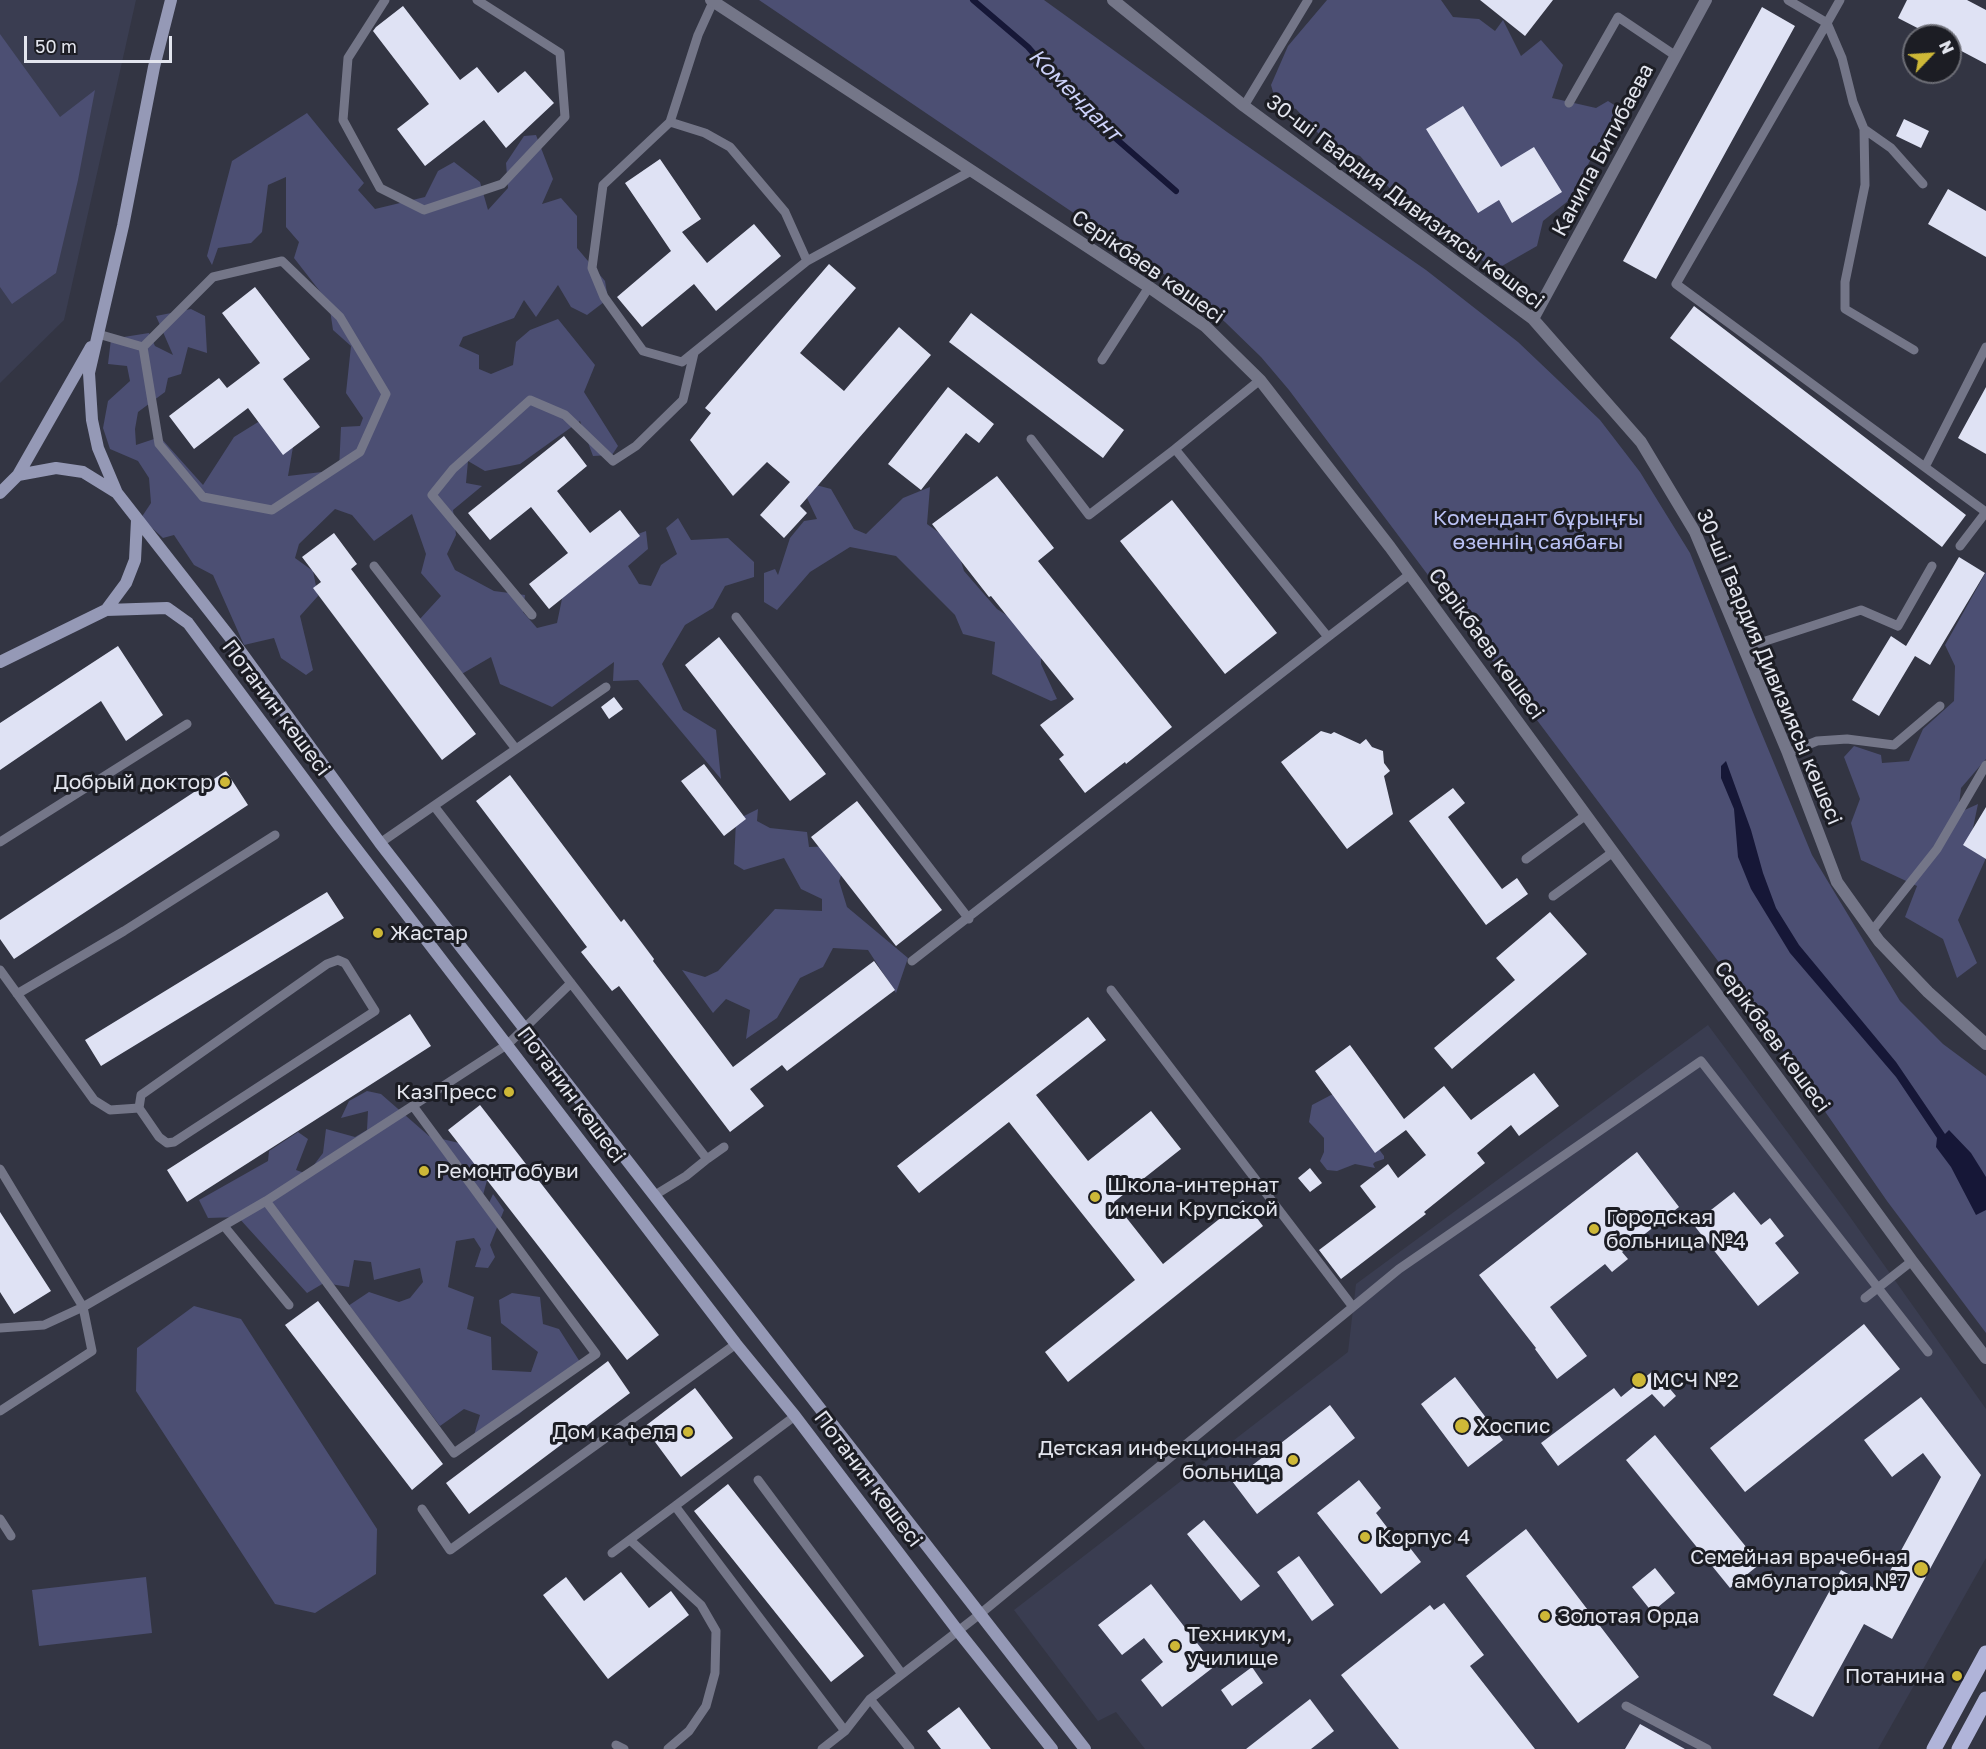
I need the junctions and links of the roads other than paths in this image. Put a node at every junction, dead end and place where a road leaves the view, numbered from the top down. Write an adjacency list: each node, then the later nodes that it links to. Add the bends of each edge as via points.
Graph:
1 (171, 0): 21 (main road)
2 (385, 0): 3 (lane, via 348,58 343,120 380,188 424,210 502,184 565,117 560,53)
3 (477, 0)
4 (1113, 0): 13 (street, 30-ші Гвардия Дивизиясы көшесі)
5 (1308, 0): 13 (lane)
6 (1706, 0): 11 (street, Канипа Битибаева)
7 (1788, 0): 10 (lane)
8 (1840, 0): 10 (lane)
9 (712, 1): 14 (lane); 16 (street, Серікбаев көшесі)
10 (1827, 23): 15 (lane); 30 (lane, via 1676,284)
11 (1676, 56): 12 (lane, via 1618,17); 20 (street, Канипа Битибаева)
12 (1569, 103)
13 (1244, 106): 20 (street, 30-ші Гвардия Дивизиясы көшесі)
14 (670, 122): 18 (lane, via 705,133 730,147 785,212); 25 (lane, via 603,185 592,268 604,297 643,351 682,362)
15 (1864, 129): 17 (lane, via 1891,148); 24 (lane, via 1865,185 1845,282 1845,309)
16 (971, 171): 18 (lane); 19 (street, Серікбаев көшесі)
17 (1923, 184)
18 (807, 261): 25 (lane)
19 (1149, 287): 26 (lane); 27 (street, Серікбаев көшесі, via 1205,326)
20 (1533, 319): 44 (street, 30-ші Гвардия Дивизиясы көшесі, via 1641,442 1695,531)
21 (98, 334): 22 (lane); 31 (main road); 33 (main road, via 89,373 92,420 98,448)
22 (143, 347): 22 (lane, via 159,444 203,497 272,510 360,452 386,394 340,316 282,261 213,277)
23 (1986, 347): 30 (lane)
24 (1914, 350)
25 (693, 353): 41 (lane, via 683,400 636,446 613,461 565,415 530,400 453,469 432,495)
26 (1102, 360)
27 (1260, 380): 29 (lane); 39 (street, Серікбаев көшесі)
28 (1031, 439): 29 (lane, via 1089,515)
29 (1175, 449): 43 (lane)
30 (1924, 466): 34 (lane)
31 (18, 475): 32 (main road); 33 (main road, via 56,468 83,472)
32 (0, 493)
33 (117, 493): 35 (main road, Потанин көшесі)
34 (1986, 512): 36 (lane)
35 (137, 520): 40 (main road, via 135,560 126,583); 56 (main road, Потанин көшесі, via 236,645)
36 (1960, 546)
37 (374, 566): 49 (lane)
38 (1932, 566): 44 (lane, via 1898,626 1861,610)
39 (1410, 574): 43 (lane); 53 (street, Серікбаев көшесі)
40 (106, 610): 45 (main road, Потанин көшесі); 68 (main road, Потанин көшесі, via 167,608 188,623)
41 (532, 615)
42 (736, 617): 60 (lane)
43 (1328, 637): 60 (lane)
44 (1744, 648): 50 (street, 30-ші Гвардия Дивизиясы көшесі)
45 (0, 662)
46 (606, 687): 49 (lane)
47 (1940, 706): 50 (lane, via 1894,745 1847,739 1818,741)
48 (187, 724): 55 (lane)
49 (516, 749): 52 (lane)
50 (1788, 753): 61 (street, 30-ші Гвардия Дивизиясы көшесі, via 1838,882)
51 (1986, 765): 61 (lane, via 1937,849)
52 (434, 806): 56 (lane); 64 (lane)
53 (1586, 815): 57 (street, Серікбаев көшесі); 58 (lane)
54 (275, 835): 66 (lane)
55 (0, 843)
56 (380, 843): 67 (main road, Потанин көшесі)
57 (1613, 852): 59 (lane); 78 (street, Серікбаев көшесі)
58 (1526, 859)
59 (1553, 896)
60 (969, 919): 62 (lane)
61 (1872, 931): 69 (street, 30-ші Гвардия Дивизиясы көшесі, via 1928,992)
62 (912, 961)
63 (0, 970): 66 (lane)
64 (571, 983): 67 (lane); 73 (lane)
65 (1111, 990): 83 (lane)
66 (17, 994): 71 (lane, via 94,1100 110,1110)
67 (525, 1029): 68 (lane); 75 (main road, Потанин көшесі)
68 (508, 1044): 70 (lane); 85 (main road, Потанин көшесі)
69 (1986, 1044)
70 (413, 1106): 76 (lane); 76 (lane, via 596,1354 454,1453)
71 (139, 1108): 71 (lane, via 159,1137 167,1143 174,1142 375,1011 345,963 327,963 141,1095)
72 (724, 1148): 73 (lane)
73 (707, 1159): 75 (lane)
74 (0, 1169): 82 (lane)
75 (655, 1195): 97 (main road, Потанин көшесі)
76 (266, 1201): 77 (lane)
77 (224, 1226): 81 (lane); 82 (lane)
78 (1912, 1261): 79 (lane); 87 (street, Серікбаев көшесі)
79 (1878, 1287): 80 (lane); 83 (lane, via 1701,1061 1399,1269); 86 (lane)
80 (1865, 1298)
81 (289, 1305)
82 (83, 1307): 84 (lane, via 44,1325); 88 (lane, via 92,1351)
83 (1353, 1307): 97 (lane)
84 (1, 1326)
85 (736, 1344): 89 (main road, Потанин көшесі); 92 (lane, via 450,1550)
86 (1928, 1352)
87 (1986, 1358)
88 (0, 1411)
89 (795, 1416): 91 (lane); 98 (main road, Потанин көшесі)
90 (758, 1480): 100 (lane)
91 (675, 1506): 95 (lane); 104 (lane)
92 (422, 1509)
93 (0, 1519): 94 (lane)
94 (10, 1536)
95 (630, 1540): 96 (lane); 105 (lane, via 701,1605 716,1631 715,1673 706,1706 689,1731)
96 (612, 1553)
97 (980, 1614): 98 (lane); 109 (main road, Потанин көшесі)
98 (958, 1631): 100 (lane); 108 (main road, Потанин көшесі)
99 (1986, 1653): 111 (main road)
100 (902, 1674): 102 (lane)
101 (1986, 1699): 112 (main road)
102 (870, 1700): 104 (lane); 107 (lane)
103 (1626, 1706): 110 (lane)
104 (845, 1731): 106 (lane)
105 (668, 1749)
106 (824, 1749)
107 (910, 1749)
108 (1052, 1749)
109 (1085, 1749)
110 (1707, 1749)
111 (1934, 1749)
112 (1959, 1749)

